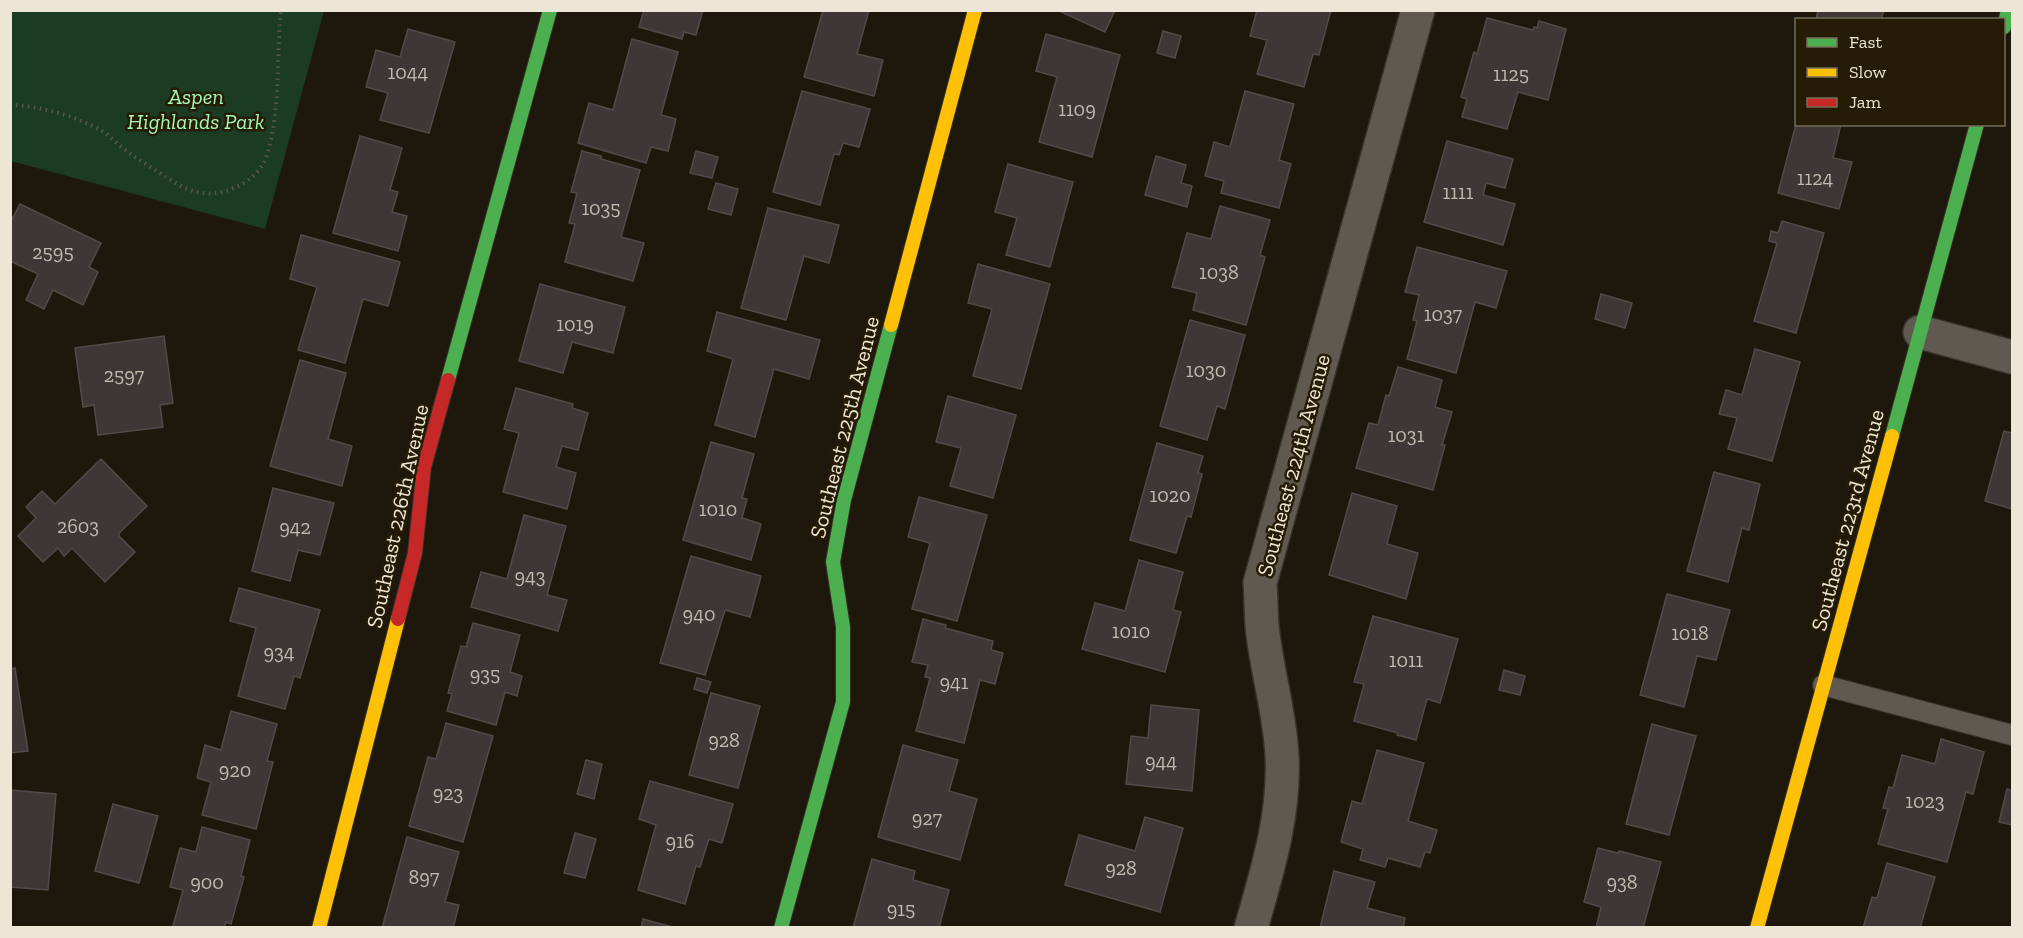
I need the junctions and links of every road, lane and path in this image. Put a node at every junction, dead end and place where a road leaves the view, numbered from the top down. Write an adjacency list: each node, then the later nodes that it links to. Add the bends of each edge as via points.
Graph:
1 (281, 10): 5 (path, via 272,138 266,158 253,177 223,193 182,188 86,122)
2 (550, 10): 11 (street, Southeast 226th Avenue, via 424,467 415,554)
3 (975, 10): 12 (street, Southeast 225th Avenue, via 844,500 833,562 843,627 843,702)
4 (1418, 10): 13 (street, Southeast 224th Avenue, via 1260,583 1262,626 1282,759 1273,849)
5 (10, 105)
6 (1976, 126): 7 (street, Southeast 223rd Avenue)
7 (1920, 332): 8 (street); 9 (street, Southeast 223rd Avenue)
8 (2013, 357)
9 (1823, 685): 10 (lane); 14 (street, Southeast 223rd Avenue)
10 (2013, 735)
11 (319, 927)
12 (781, 927)
13 (1251, 927)
14 (1757, 927)

